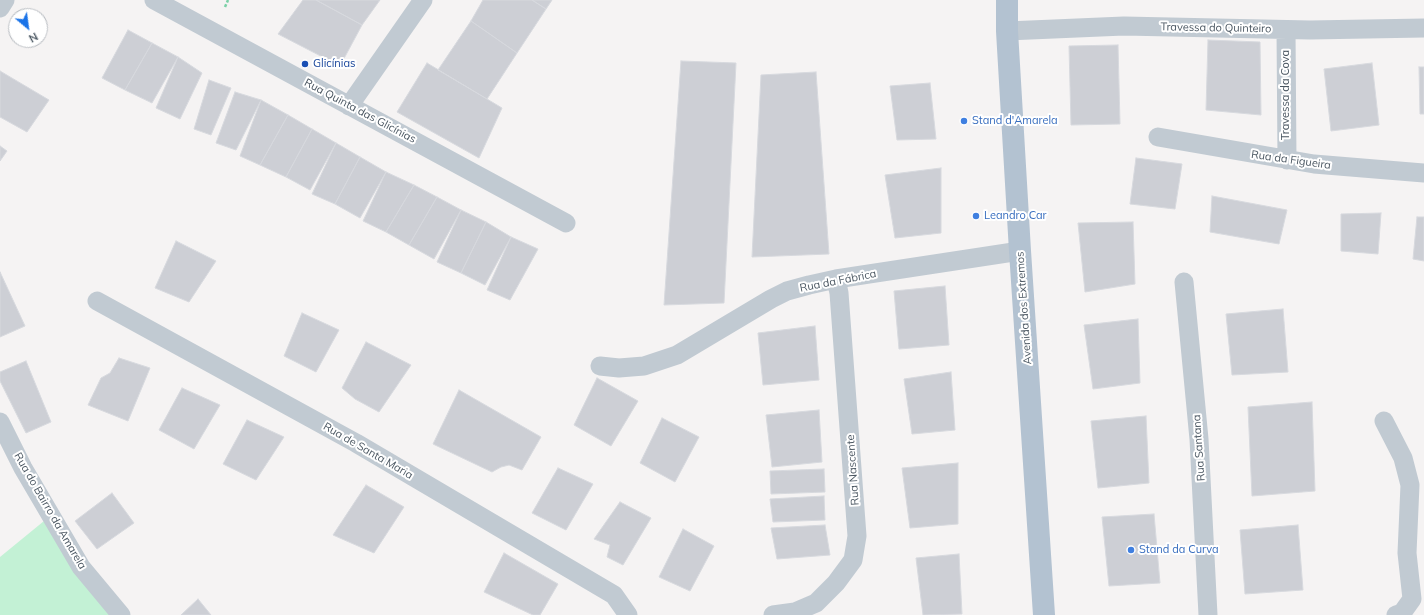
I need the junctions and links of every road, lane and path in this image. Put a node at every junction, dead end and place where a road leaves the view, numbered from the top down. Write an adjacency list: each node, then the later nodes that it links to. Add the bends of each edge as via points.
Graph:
1 (5, 0): 7 (street)
2 (154, 0): 11 (street, Rua Quinta das Glicínias)
3 (228, 0): 6 (path)
4 (422, 0): 11 (street)
5 (1007, 0): 9 (main road, Avenida dos Extremos)
6 (225, 6)
7 (0, 8)
8 (1424, 28): 10 (street, Travessa do Quinteiro)
9 (1007, 30): 10 (street, Travessa do Quinteiro, via 1124,26); 16 (main road, Avenida dos Extremos)
10 (1286, 30): 13 (street, Travessa da Cova)
11 (349, 106): 15 (street, Rua Quinta das Glicínias)
12 (1158, 137): 13 (street, Rua da Figueira)
13 (1287, 160): 14 (street, Rua da Figueira)
14 (1424, 173)
15 (566, 223)
16 (1020, 251): 17 (street, Rua da Fábrica); 26 (main road, Avenida dos Extremos)
17 (836, 279): 20 (street, Rua da Fábrica, via 787,291 677,355 644,366); 25 (street, Rua Nascente, via 857,536 853,560 836,583 816,603 795,612)
18 (1184, 282): 27 (street, Rua Santana, via 1199,439)
19 (98, 300): 24 (street, Rua de Santa Maria, via 356,442 608,591 614,595)
20 (600, 366)
21 (1384, 421): 28 (street, via 1403,458 1410,485 1408,553 1412,600 1402,613)
22 (0, 422): 23 (street, Rua do Bairro da Amarela, via 23,468 81,567)
23 (121, 615)
24 (628, 615)
25 (773, 615)
26 (1044, 615)
27 (1208, 615)
28 (1396, 615)

